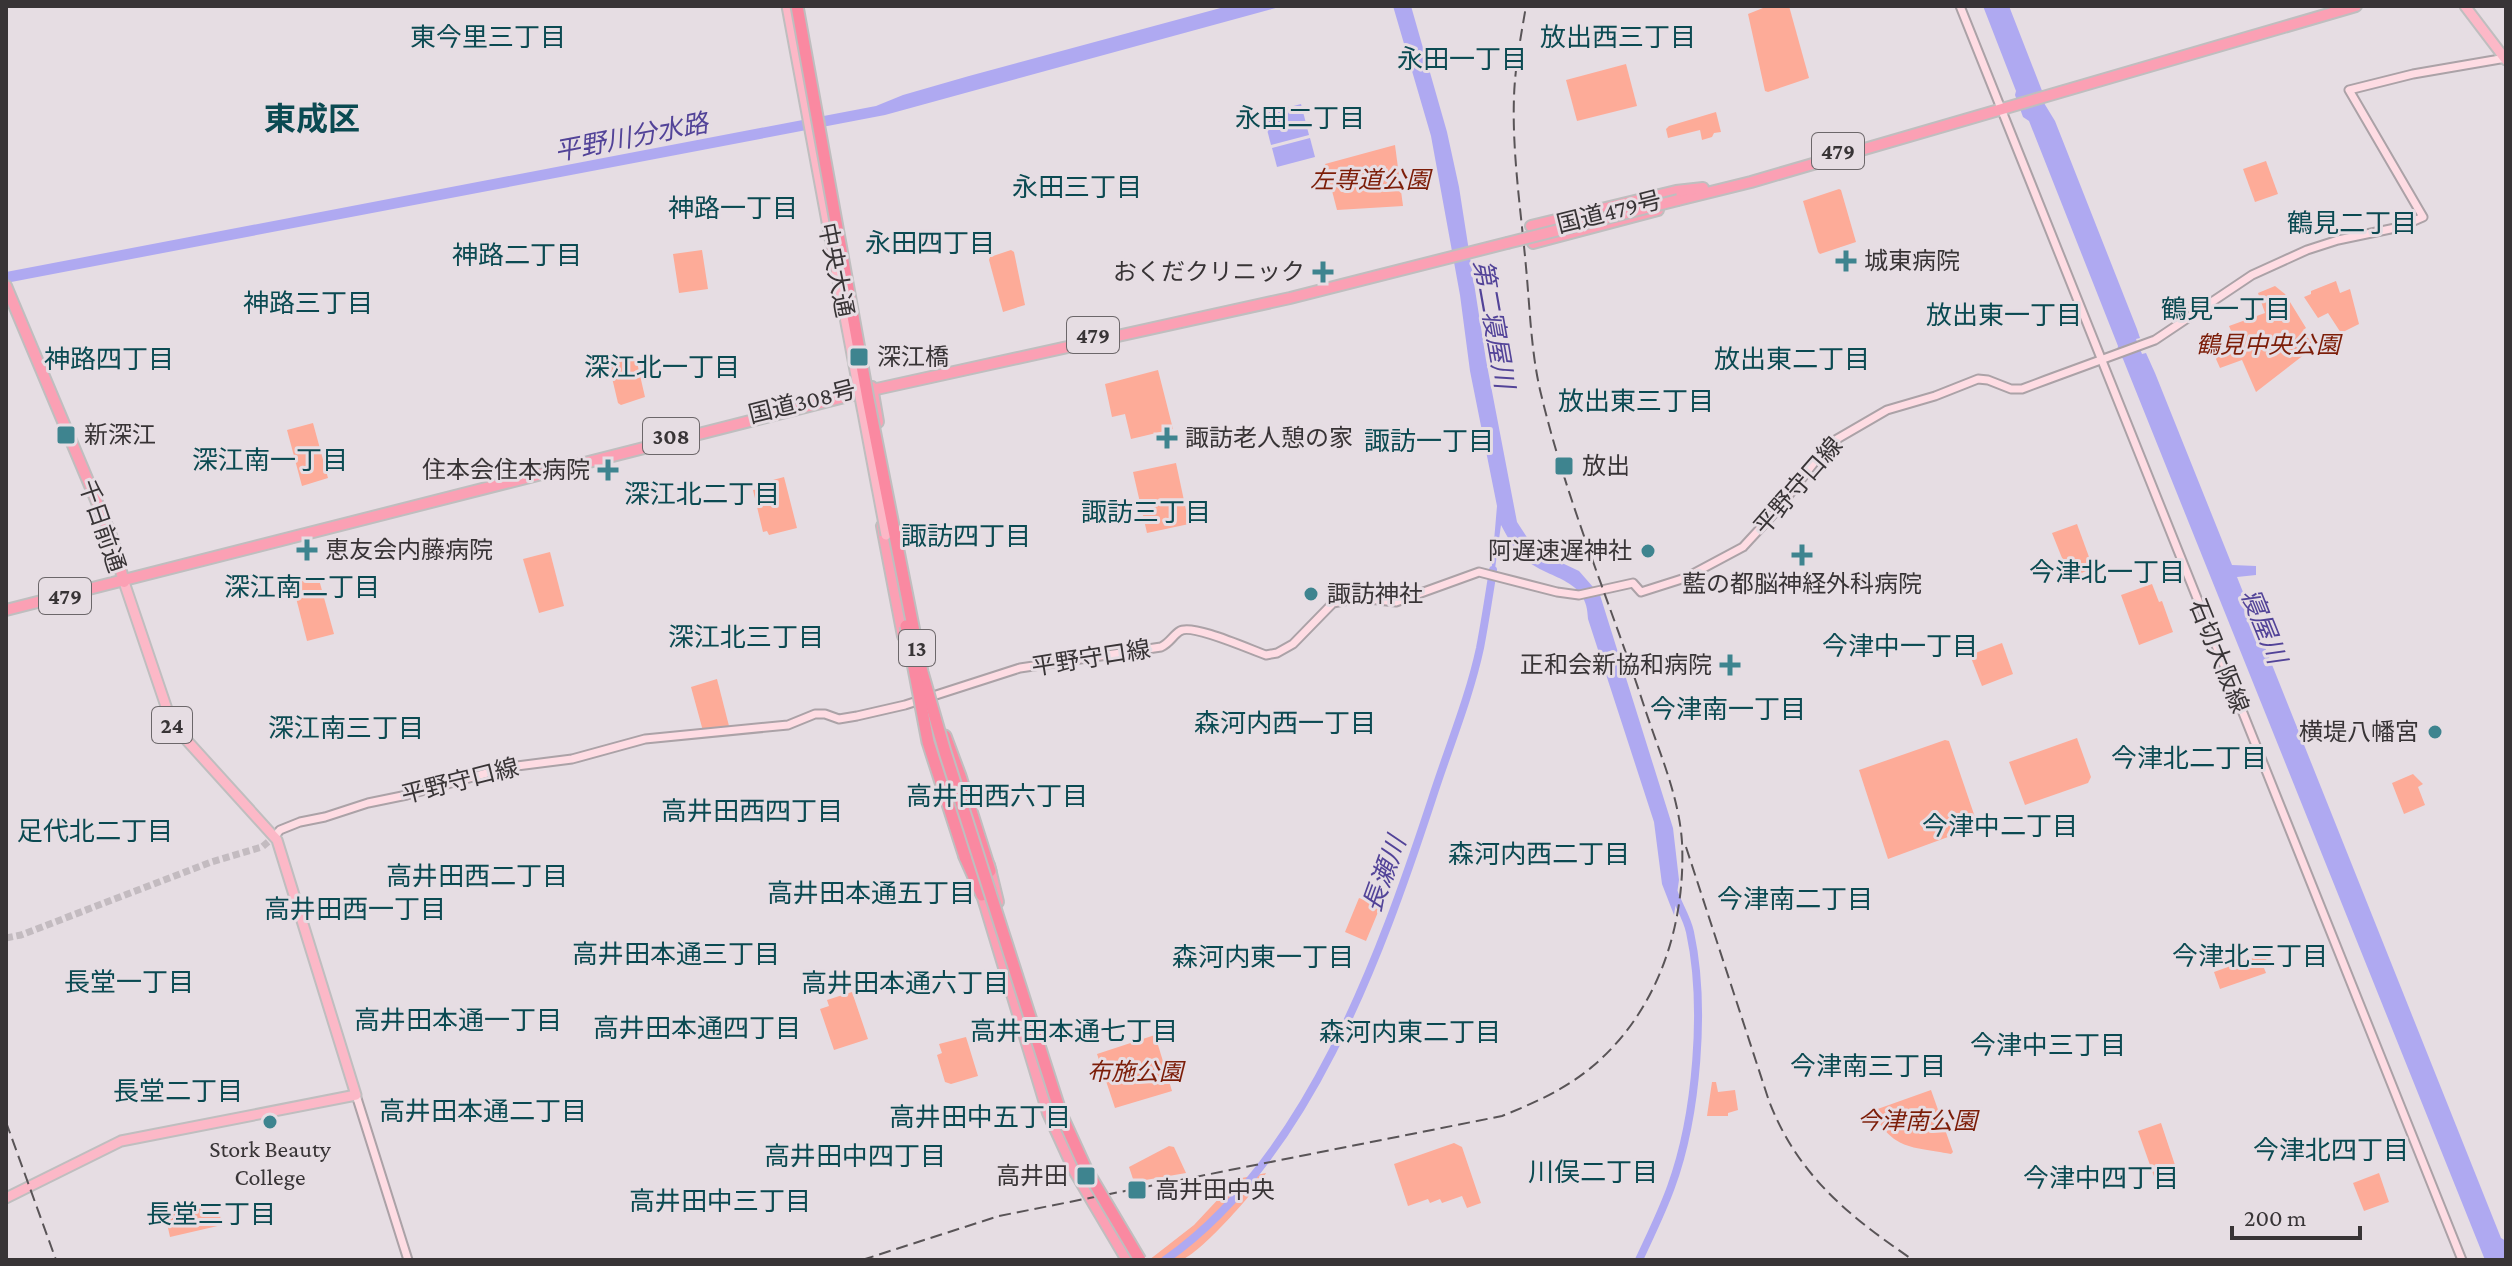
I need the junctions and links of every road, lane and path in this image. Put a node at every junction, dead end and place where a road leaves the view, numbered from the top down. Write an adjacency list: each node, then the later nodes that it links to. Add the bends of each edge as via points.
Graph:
1 (794, 6): 19 (main road, 中央大通, bridge, via 820,116); 20 (main road, 中央大通, bridge, via 810,130); 23 (highway, 13, bridge); 24 (highway, 13, bridge)
2 (1960, 6): 8 (main road, 石切大阪線)
3 (2337, 6): 7 (highway, 国道479号 / 479)
4 (2356, 6): 7 (highway, 国道479号 / 479)
5 (2465, 6): 6 (main road)
6 (2505, 59): 16 (main road, 平野守口線, via 2349,90 2423,217 2307,250 2252,275 2155,340)
7 (2044, 95): 8 (highway, 国道479号 / 479)
8 (2000, 107): 9 (highway, 国道479号 / 479); 10 (highway, 国道479号 / 479); 16 (main road, 石切大阪線)
9 (1703, 188): 11 (highway, 国道479号 / 479); 12 (highway)
10 (1717, 191): 11 (highway, 国道479号 / 479); 13 (highway)
11 (1677, 198): 17 (highway, 国道479号 / 479, bridge, via 1315,289)
12 (1531, 226)
13 (1533, 243)
14 (6, 286): 21 (highway, 千日前通, via 112,538)
15 (6, 303): 21 (highway, 千日前通)
16 (2101, 359): 25 (main road, 平野守口線, via 2020,389 1978,379 1887,410 1842,434 1743,547 1685,578 1641,592 1633,583 1580,595 1475,573 1396,602 1359,598 1333,603 1293,644 1268,656 1185,629 1161,647 1049,662); 37 (main road, 石切大阪線)
17 (872, 387): 18 (highway, 国道479号 / 479); 19 (highway, 国道308号); 21 (highway, 国道308号 / 308)
18 (856, 394): 20 (highway, 国道308号); 21 (highway, 国道308号 / 308)
19 (903, 563): 25 (highway, 国道308号)
20 (891, 565): 26 (highway, 国道308号)
21 (122, 578): 22 (highway, 479); 28 (main road, 24, via 172,724)
22 (6, 607)
23 (905, 620): 30 (highway, bridge, via 928,742); 35 (highway, 13, bridge, via 926,712 1051,1106)
24 (922, 672): 29 (highway, bridge); 36 (highway, 13, bridge, via 1053,1094 1086,1169)
25 (933, 695): 26 (main road, 平野守口線); 27 (highway, 国道308号)
26 (918, 699): 27 (highway, 国道308号); 28 (main road, 平野守口線, via 839,719 815,714 788,725 645,739 572,759 509,767 300,822)
27 (933, 728): 29 (highway, via 945,731 959,765); 30 (highway, 国道308号); 31 (highway, 国道308号)
28 (275, 836): 32 (main road, 24)
29 (990, 871): 31 (highway)
30 (982, 895): 35 (highway, 国道308号, via 1048,1113 1075,1172)
31 (998, 902): 36 (highway, 国道308号, via 1069,1123)
32 (356, 1095): 33 (main road, via 121,1141); 34 (main road)
33 (6, 1198)
34 (408, 1260)
35 (1130, 1260)
36 (1142, 1260)
37 (2462, 1260)

